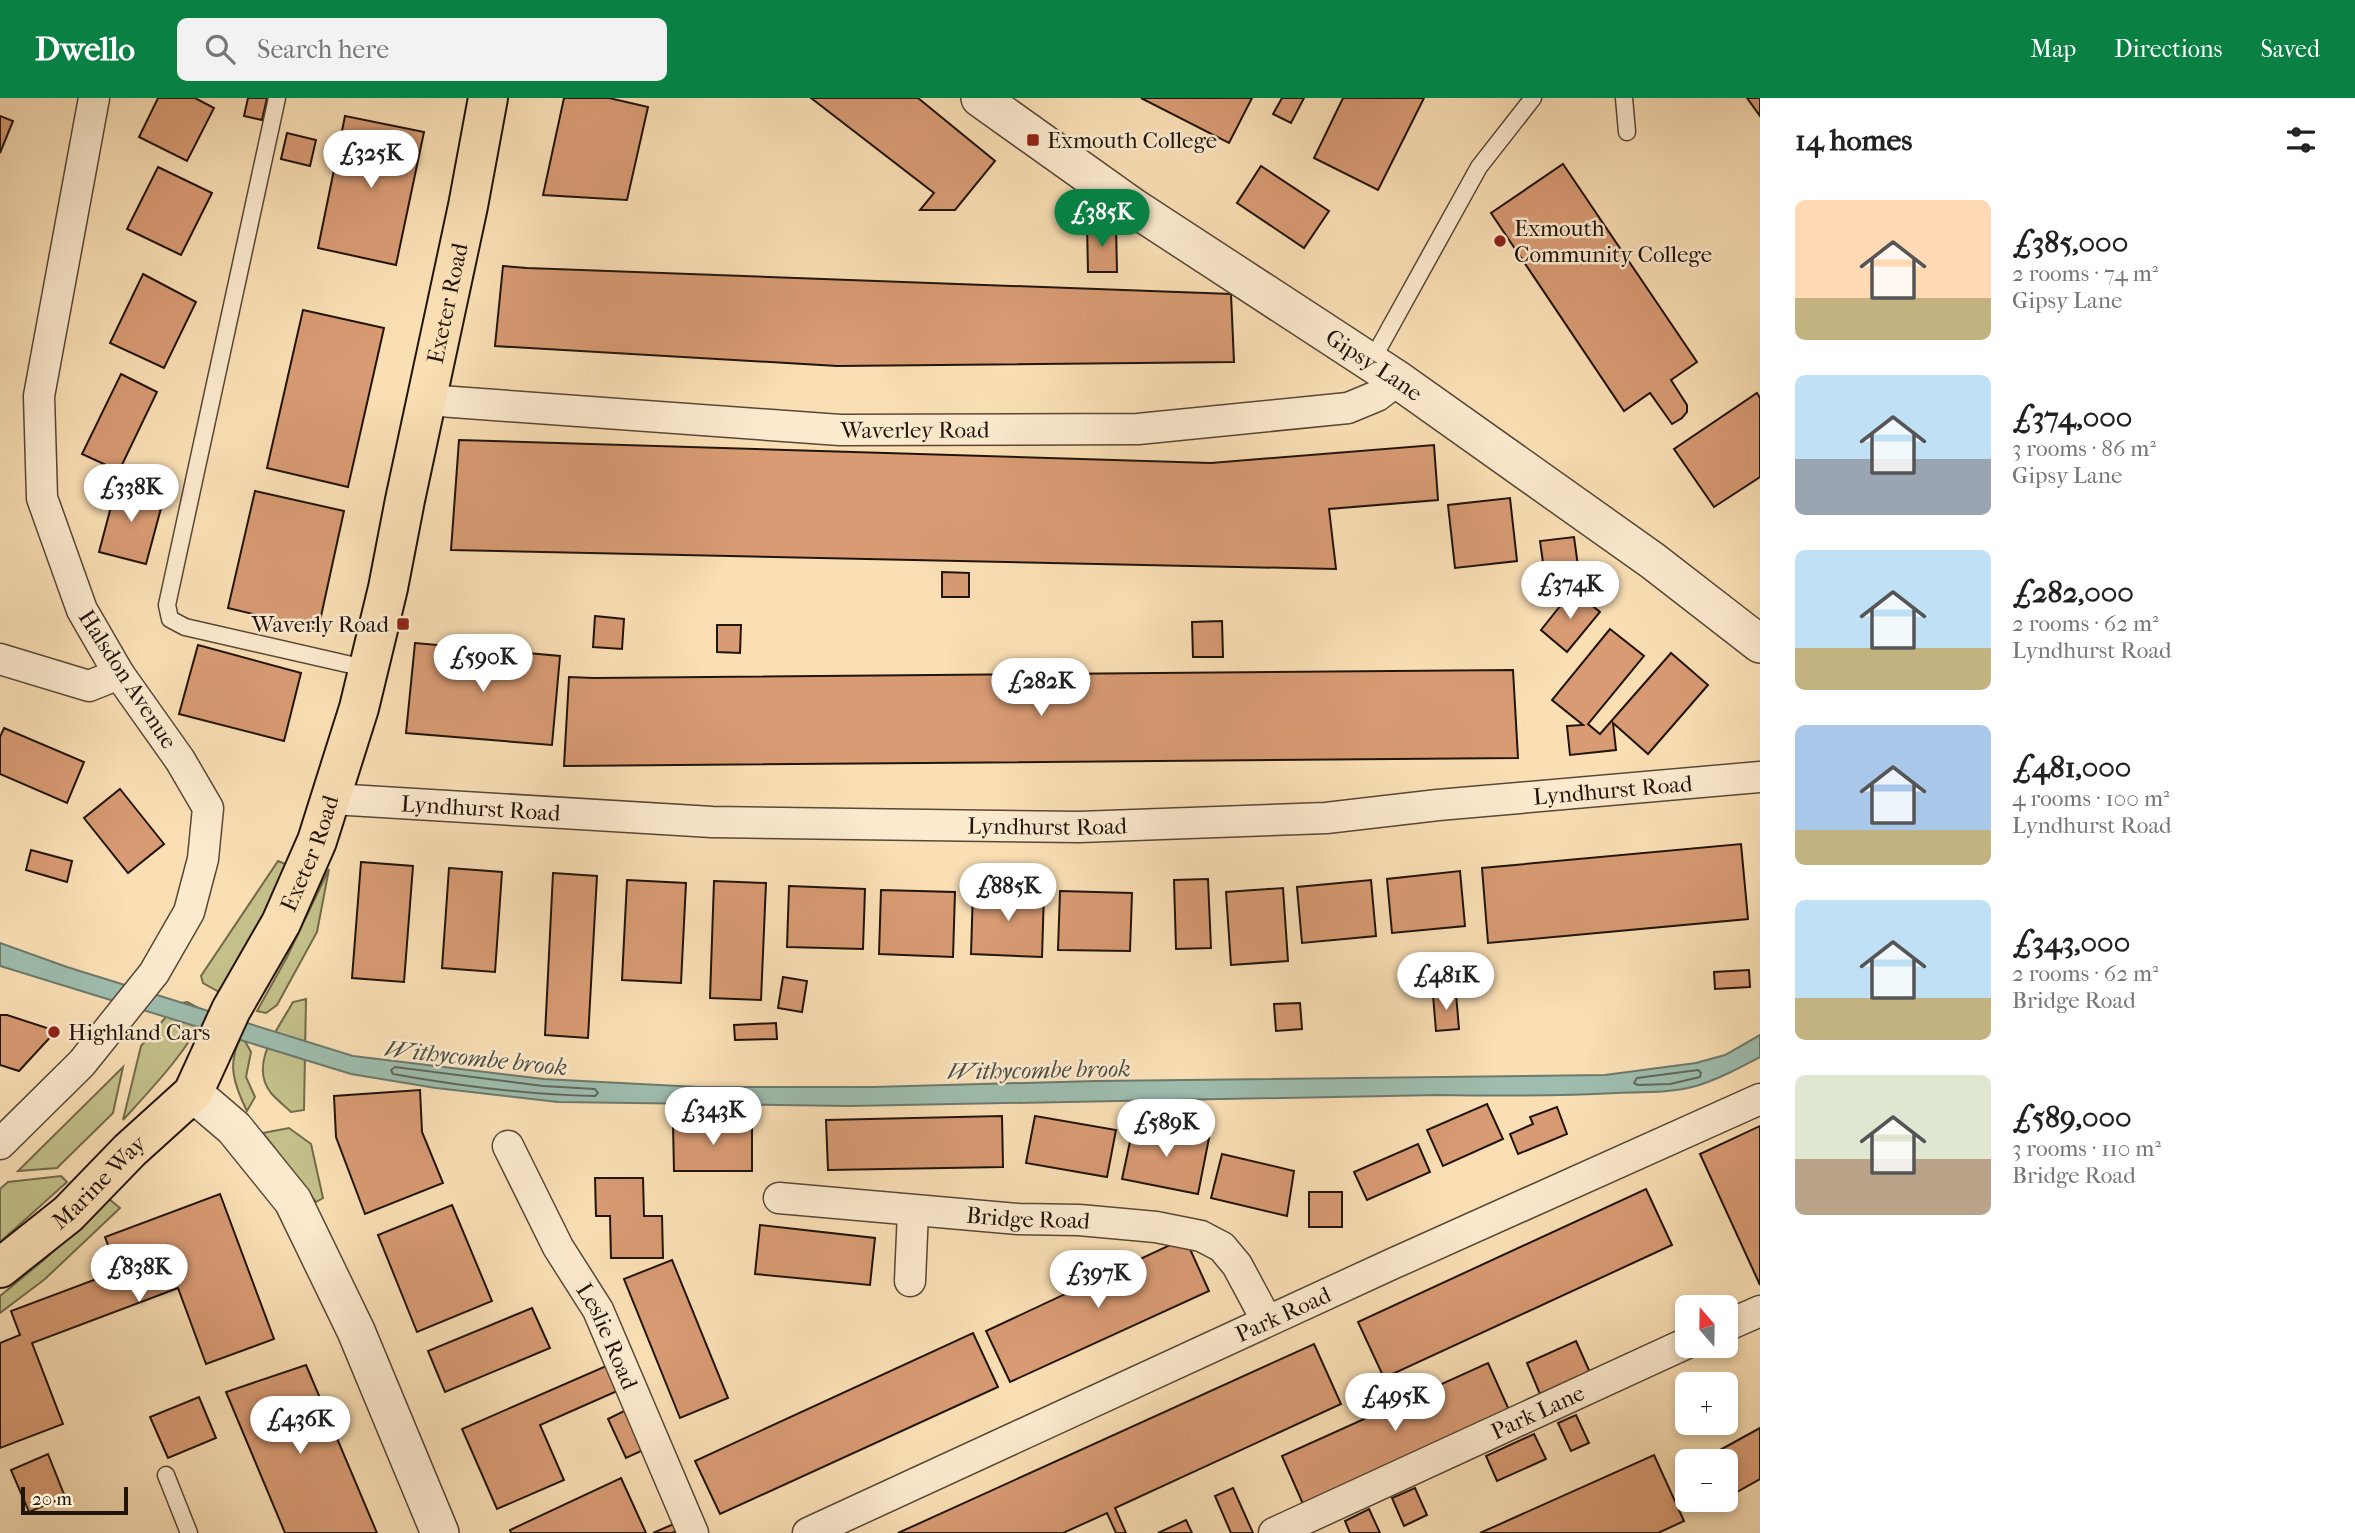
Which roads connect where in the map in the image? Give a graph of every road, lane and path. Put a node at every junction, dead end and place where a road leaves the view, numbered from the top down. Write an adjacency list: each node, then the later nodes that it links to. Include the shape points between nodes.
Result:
1 (94, 98): 13 (street, Halsdon Avenue, via 39,396 42,498 82,610)
2 (277, 98): 12 (lane, via 167,605 170,619 185,627)
3 (980, 98): 8 (street, Gipsy Lane, via 1133,207)
4 (1533, 98): 8 (lane, via 1479,167)
5 (1624, 98): 7 (lane)
6 (481, 100): 9 (highway, Exeter Road, via 468,206)
7 (1627, 132)
8 (1384, 371): 9 (street, Waverley Road, via 1377,396 1348,408 1139,429 841,430); 10 (street, Gipsy Lane, via 1653,561)
9 (426, 400): 12 (highway, Exeter Road)
10 (1760, 644)
11 (0, 659): 13 (street, via 89,686)
12 (369, 669): 15 (highway, Exeter Road)
13 (119, 674): 18 (street, Halsdon Avenue, via 208,808 203,859 189,912 154,973 82,1063)
14 (1760, 778): 15 (street, Lyndhurst Road, via 1326,818 1079,827 712,822)
15 (332, 799): 16 (highway, Exeter Road, via 281,923 231,1010)
16 (193, 1093): 22 (highway, Marine Way, via 68,1214); 30 (street, via 234,1128 293,1202 356,1331)
17 (1760, 1099): 25 (street, Park Road)
18 (0, 1144)
19 (508, 1146): 31 (street, Leslie Road, via 558,1247 598,1310)
20 (779, 1198): 21 (street, Bridge Road)
21 (913, 1211): 23 (street); 25 (street, Bridge Road, via 1079,1220 1200,1236 1222,1247 1237,1265)
22 (0, 1268)
23 (910, 1281)
24 (1760, 1311): 26 (street)
25 (1268, 1321): 32 (street, Park Road)
26 (1738, 1321)
27 (1675, 1349): 33 (street, Park Lane)
28 (166, 1475): 29 (lane)
29 (189, 1533)
30 (440, 1533)
31 (692, 1533)
32 (808, 1533)
33 (1274, 1533)

